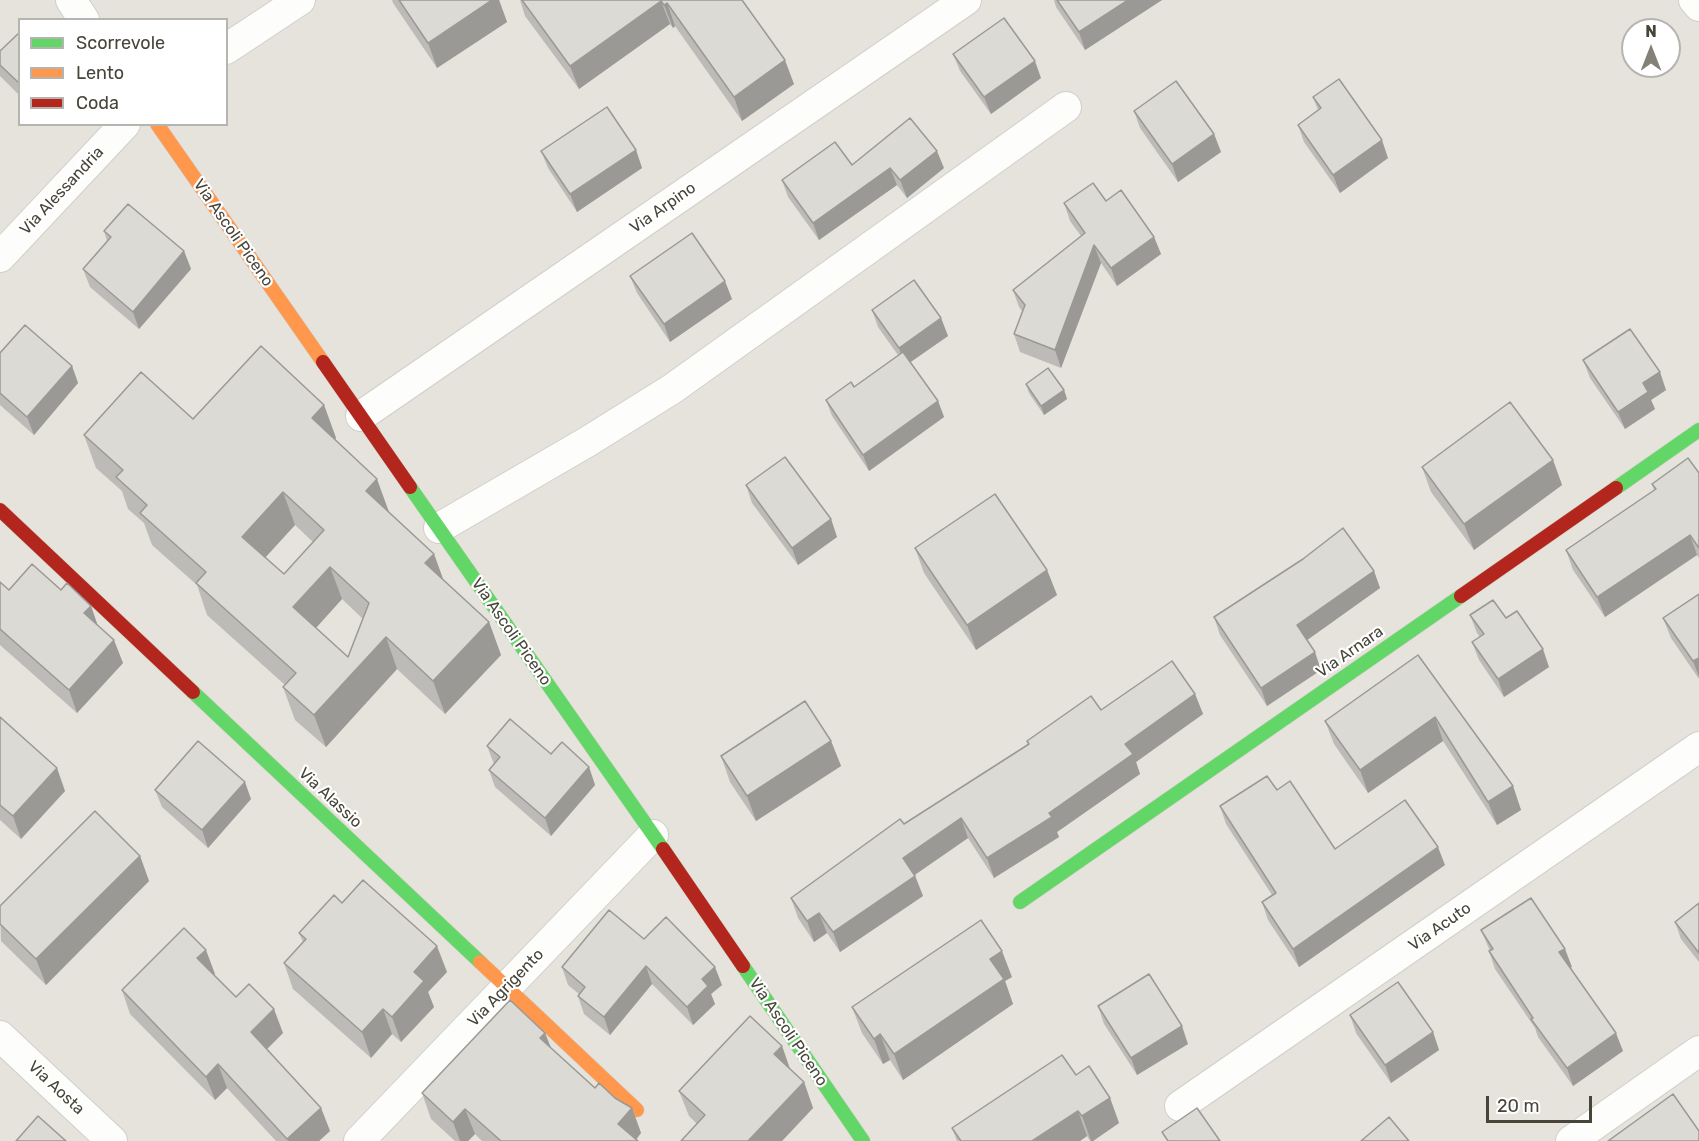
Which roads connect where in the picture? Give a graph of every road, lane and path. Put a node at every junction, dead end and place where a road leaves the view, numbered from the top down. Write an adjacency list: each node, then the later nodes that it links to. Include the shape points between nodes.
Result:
1 (71, 0): 6 (street)
2 (300, 0): 7 (street)
3 (966, 0): 12 (street, Via Arpino)
4 (1694, 0): 5 (street)
5 (1699, 6)
6 (83, 18)
7 (228, 48)
8 (1066, 106): 15 (street, via 672,389)
9 (123, 126): 11 (street, Via Alessandria)
10 (158, 126): 12 (street, Via Ascoli Piceno)
11 (0, 257)
12 (361, 416): 15 (street, Via Ascoli Piceno)
13 (1699, 430): 18 (street, Via Arnara)
14 (0, 510): 19 (street, Via Alassio)
15 (439, 528): 17 (street, Via Ascoli Piceno)
16 (1699, 747): 22 (street, Via Acuto)
17 (653, 835): 19 (street, Via Agrigento); 26 (street, Via Ascoli Piceno)
18 (1020, 902)
19 (507, 987): 23 (street, Via Alassio); 25 (street, Via Agrigento)
20 (0, 1036): 24 (street, Via Aosta)
21 (1699, 1051): 27 (street)
22 (1180, 1106)
23 (637, 1110)
24 (112, 1141)
25 (359, 1141)
26 (863, 1141)
27 (1571, 1141)

